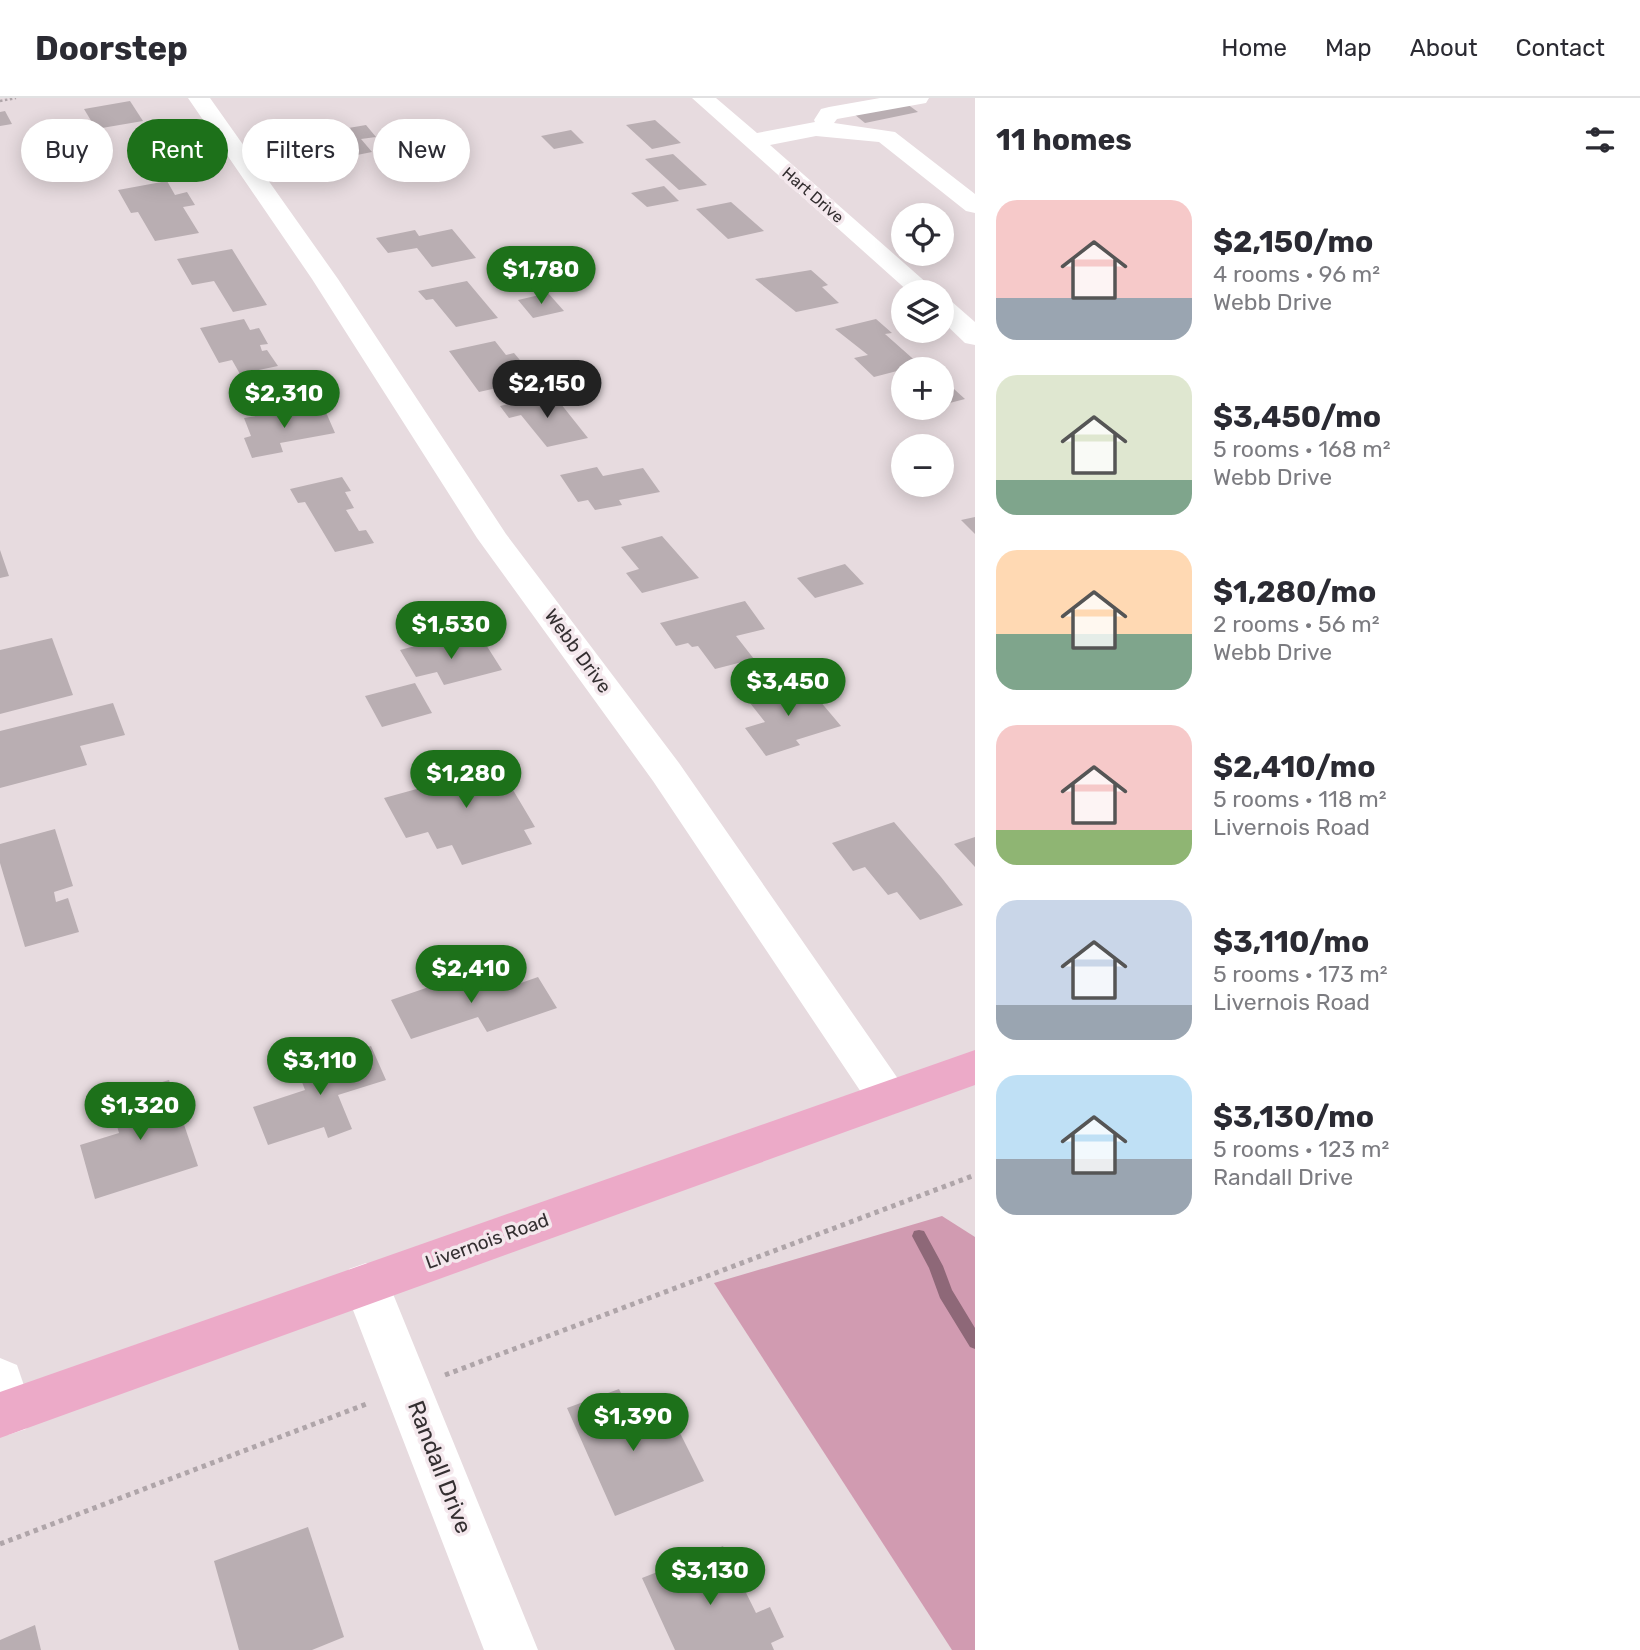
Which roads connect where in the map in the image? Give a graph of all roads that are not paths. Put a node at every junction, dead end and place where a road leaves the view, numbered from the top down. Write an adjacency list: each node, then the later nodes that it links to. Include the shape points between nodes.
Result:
1 (199, 98): 13 (street, Webb Drive, via 326,279 493,538 666,772)
2 (703, 98): 5 (street, Hart Drive)
3 (918, 98): 4 (street, via 830,114)
4 (816, 129): 5 (street); 6 (street, via 887,137)
5 (752, 141): 7 (street, Hart Drive)
6 (975, 206)
7 (910, 280)
8 (975, 306): 9 (street)
9 (954, 309)
10 (954, 319): 11 (street)
11 (975, 337)
12 (975, 1067): 13 (main road, Livernois Road)
13 (888, 1098): 14 (main road, Livernois Road)
14 (366, 1284): 15 (main road, Livernois Road); 16 (street, Randall Drive)
15 (3, 1403)
16 (511, 1650)

